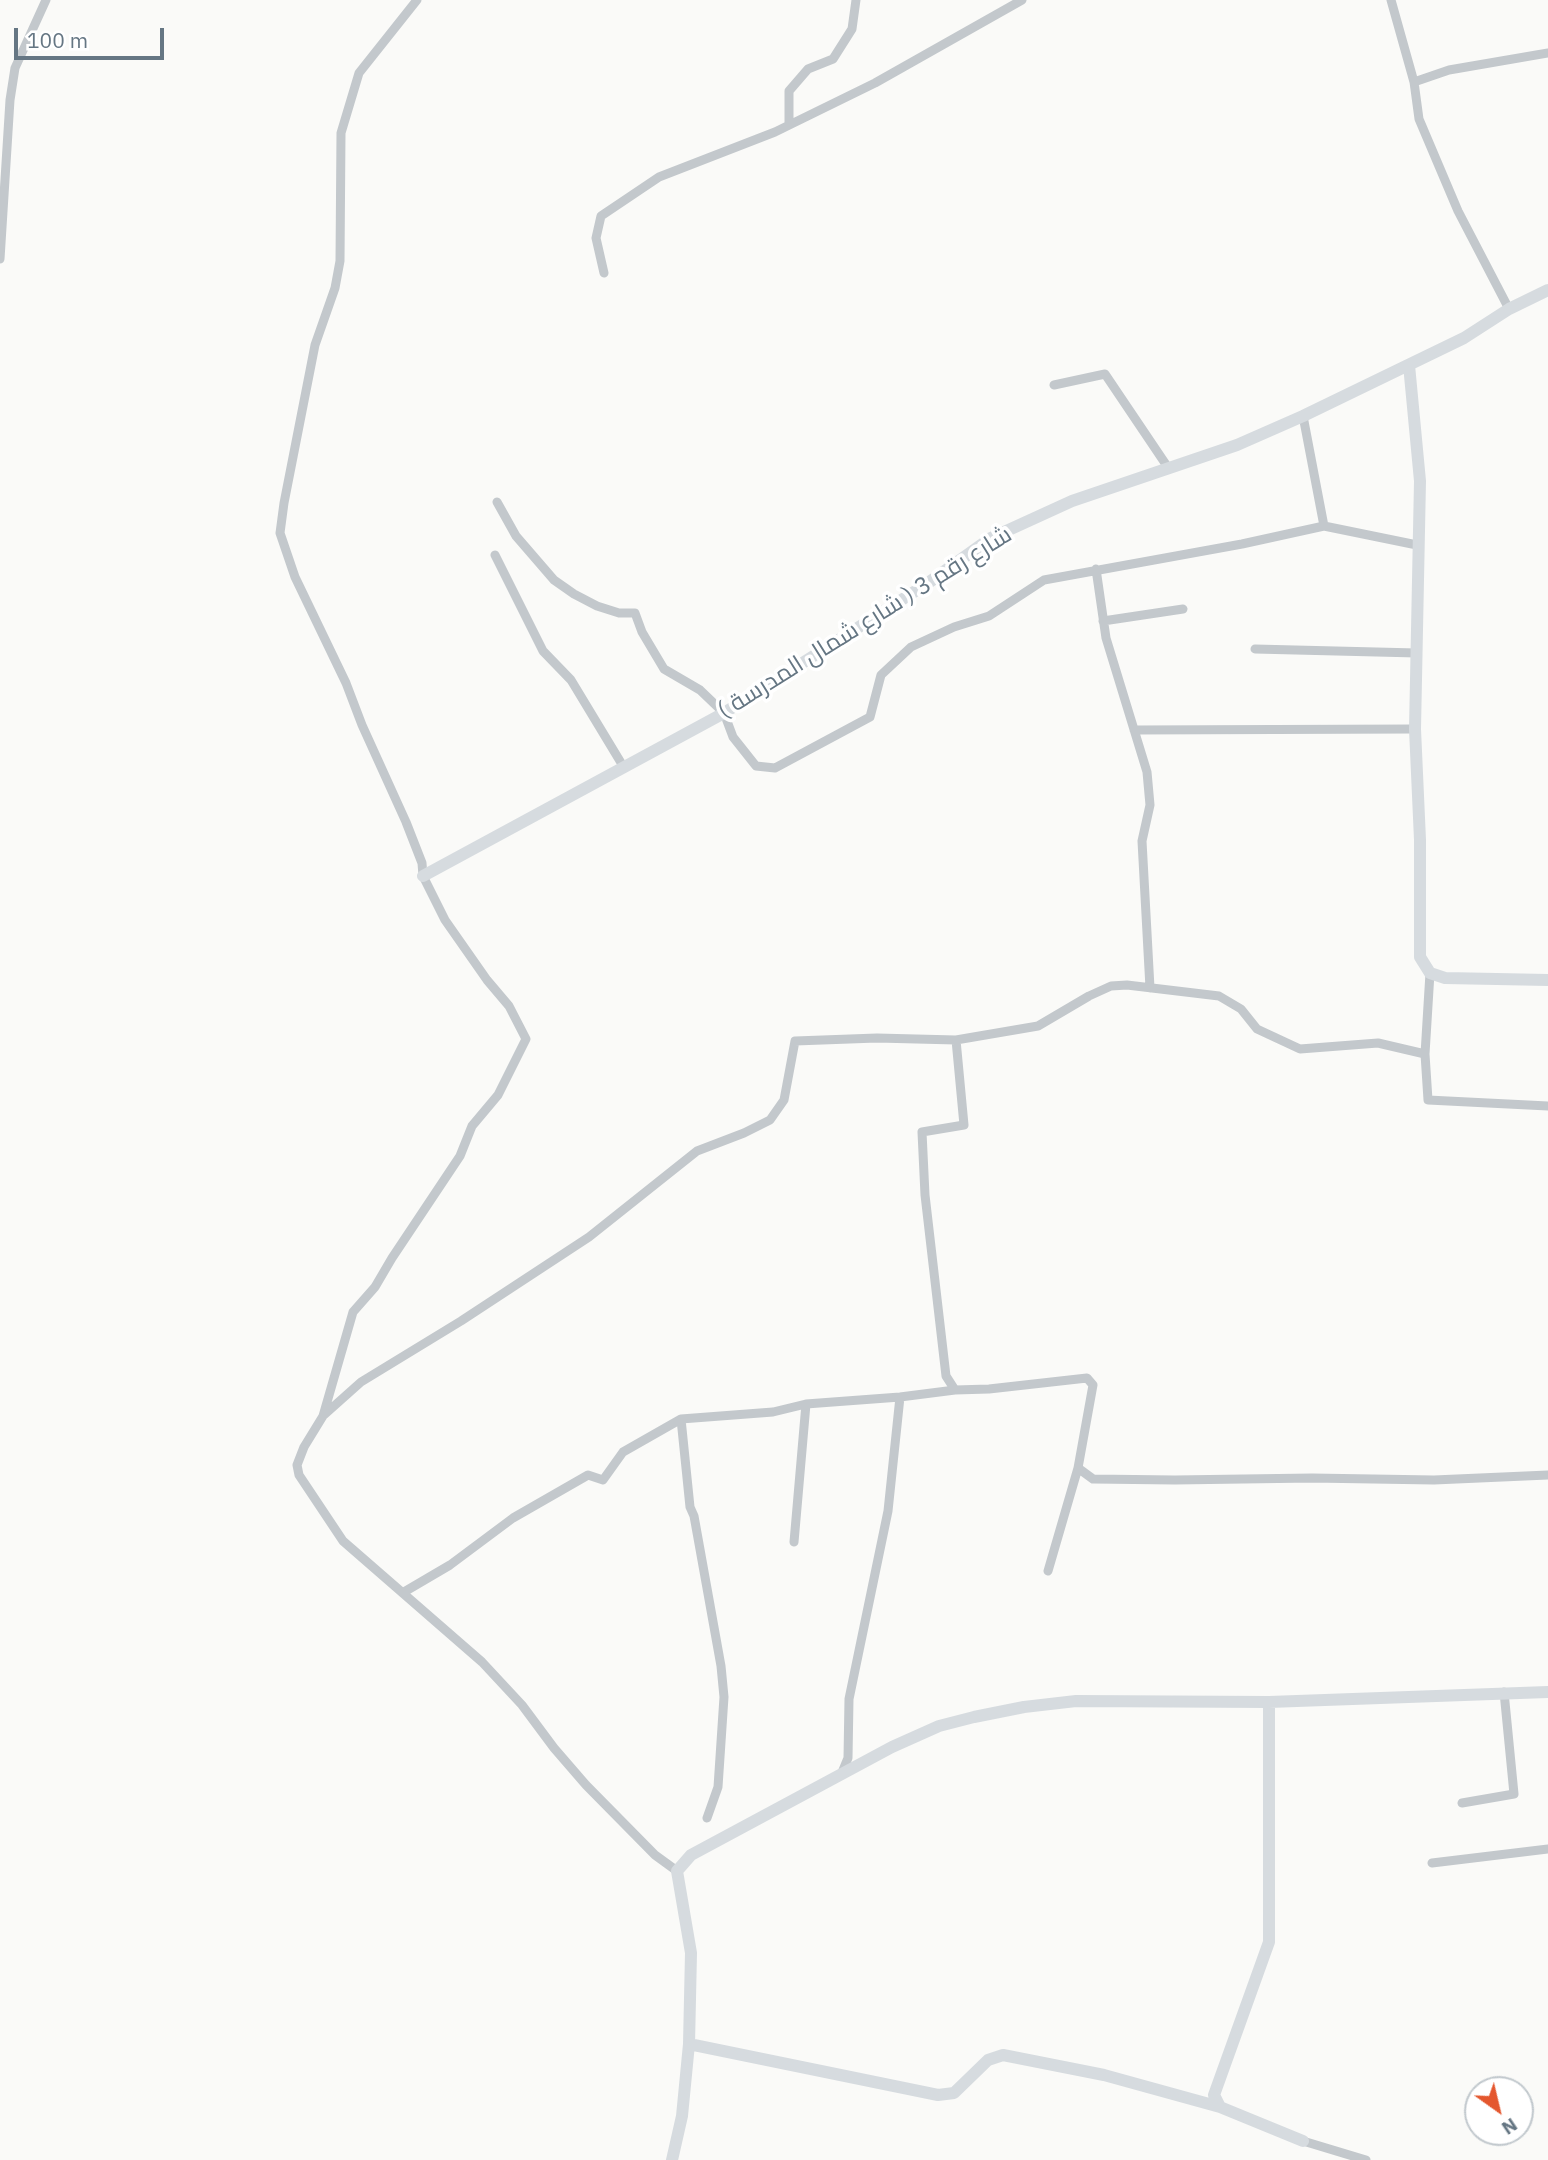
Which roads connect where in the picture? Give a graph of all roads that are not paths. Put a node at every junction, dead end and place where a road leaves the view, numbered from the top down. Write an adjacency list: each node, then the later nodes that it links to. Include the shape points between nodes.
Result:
1 (46, 0): 9 (street, via 15,68)
2 (417, 0): 30 (street, via 359,73 341,133 340,261 315,345 280,533 295,578 406,821 422,863)
3 (856, 0): 8 (street, via 852,29 833,59 807,69 789,91)
4 (1022, 0): 8 (street, via 875,83)
5 (1391, 0): 7 (street)
6 (1548, 53): 7 (street, via 1449,70)
7 (1414, 82): 12 (street, via 1419,119 1458,211)
8 (789, 125): 10 (street, via 659,177 601,216 596,238)
9 (0, 259)
10 (604, 274)
11 (1548, 290): 12 (street, شارع رقم 3 ( شارع شمال المدرسة ))
12 (1510, 309): 13 (street, شارع رقم 3 ( شارع شمال المدرسة ))
13 (1409, 365): 15 (street, شارع رقم 3 ( شارع شمال المدرسة )); 19 (street, via 1420,481)
14 (1054, 385): 16 (street, via 1105,374)
15 (1303, 416): 16 (street, شارع رقم 3 ( شارع شمال المدرسة )); 18 (street)
16 (1169, 469): 26 (street, شارع رقم 3 ( شارع شمال المدرسة ), via 1072,501 991,538)
17 (497, 502): 26 (street, via 516,536 554,580 597,606 635,613 664,669 699,690)
18 (1324, 526): 19 (street); 21 (street)
19 (1417, 545): 25 (street)
20 (495, 555): 29 (street, via 543,652 570,680)
21 (1096, 569): 23 (street); 26 (street, via 1044,580 989,616 911,647 881,675 870,717 775,768 756,766 733,737)
22 (1183, 608): 23 (street)
23 (1103, 621): 28 (street)
24 (1255, 649): 25 (street)
25 (1417, 653): 27 (street)
26 (724, 713): 29 (street, شارع رقم 3 ( شارع شمال المدرسة ))
27 (1415, 729): 28 (street); 31 (street, via 1420,957)
28 (1134, 730): 33 (street, via 1147,772 1150,805 1142,841)
29 (623, 766): 30 (street, شارع رقم 3 ( شارع شمال المدرسة ))
30 (422, 876): 40 (street, via 445,920 509,1006 526,1039 498,1095 472,1126 460,1156 354,1312)
31 (1430, 973): 32 (street, via 1445,978); 35 (street)
32 (1548, 981)
33 (1150, 988): 34 (street, via 1111,986 1038,1026); 35 (street, via 1219,996 1241,1009 1257,1029 1300,1049 1378,1043)
34 (956, 1040): 37 (street, via 964,1125 922,1132 946,1376); 40 (street, via 795,1041 784,1100 770,1120 697,1151 589,1237 361,1382)
35 (1425, 1054): 36 (street, via 1428,1100)
36 (1548, 1106)
37 (955, 1390): 38 (street); 42 (street, via 1087,1378 1093,1385)
38 (900, 1397): 39 (street); 50 (street, via 888,1511 849,1699 848,1758)
39 (806, 1404): 41 (street, via 773,1412); 44 (street)
40 (323, 1416): 46 (street, via 297,1465 299,1475 343,1541)
41 (681, 1419): 46 (street, via 623,1452 603,1480 589,1475 513,1518); 52 (street, via 690,1507 724,1697 718,1787)
42 (1077, 1468): 43 (street, via 1093,1479 1434,1480); 45 (street)
43 (1548, 1475)
44 (794, 1542)
45 (1048, 1571)
46 (404, 1592): 55 (street, via 482,1662 586,1785)
47 (1504, 1692): 48 (street); 49 (street); 51 (street, via 1514,1794)
48 (1548, 1692)
49 (1269, 1702): 50 (street, via 1076,1700 1024,1707 939,1726); 57 (street, via 1269,1942 1214,2095)
50 (842, 1775): 55 (street, via 691,1855)
51 (1462, 1803)
52 (707, 1818)
53 (1548, 1849): 54 (street)
54 (1432, 1863)
55 (677, 1871): 56 (street, via 691,1954)
56 (689, 2044): 57 (street, via 938,2095 954,2093 988,2060 1003,2055 1104,2075); 59 (street, via 682,2116)
57 (1220, 2107): 58 (street)
58 (1303, 2141): 60 (street)
59 (671, 2160)
60 (1366, 2160)

